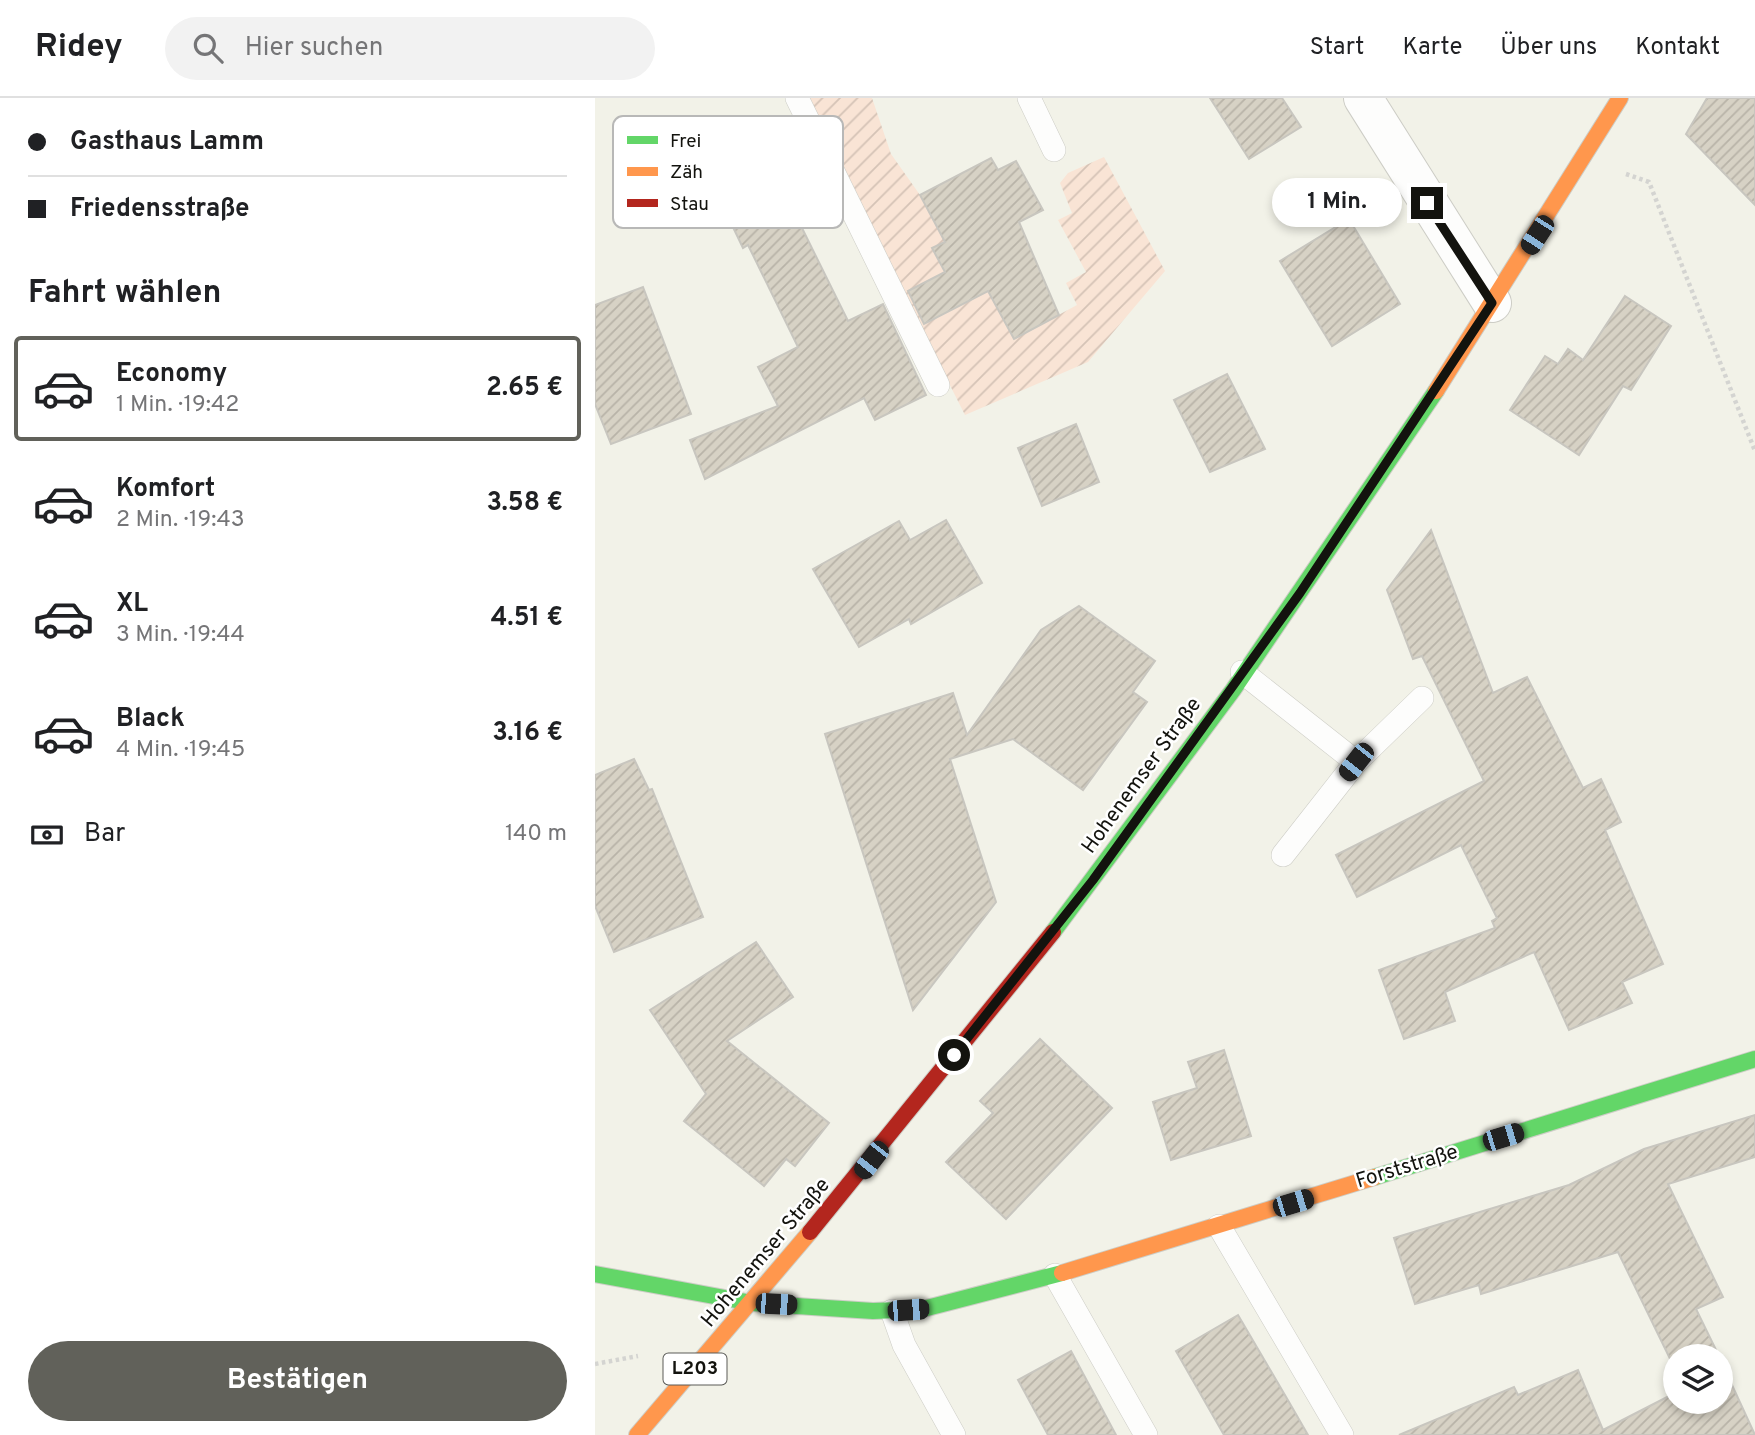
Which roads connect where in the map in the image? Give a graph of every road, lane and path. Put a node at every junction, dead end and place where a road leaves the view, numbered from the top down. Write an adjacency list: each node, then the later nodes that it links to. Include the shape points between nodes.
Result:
1 (797, 98): 5 (lane)
2 (1029, 98): 6 (lane)
3 (1363, 98): 9 (street)
4 (1620, 98): 7 (main road, Hohenemser Straße / L203)
5 (806, 116)
6 (1054, 150)
7 (1588, 151): 9 (main road, Hohenemser Straße / L203); 11 (path, via 1649,182)
8 (843, 192): 10 (lane)
9 (1492, 303): 12 (main road, Hohenemser Straße / L203, via 1314,573)
10 (938, 385)
11 (1755, 451)
12 (1242, 672): 14 (lane); 20 (main road, Hohenemser Straße / L203, via 1093,880 837,1204)
13 (1422, 698): 14 (lane)
14 (1356, 762): 15 (lane)
15 (1283, 855)
16 (1755, 1059): 17 (main road, Forststraße)
17 (1219, 1226): 19 (main road, Forststraße); 27 (lane)
18 (595, 1275): 20 (main road, Forststraße)
19 (1055, 1275): 21 (main road, Forststraße, via 923,1309); 26 (lane)
20 (752, 1303): 21 (main road, Forststraße); 24 (main road, Hohenemser Straße / L203)
21 (893, 1311): 25 (lane, via 904,1345)
22 (638, 1356): 23 (path)
23 (595, 1364)
24 (637, 1435)
25 (954, 1435)
26 (1146, 1435)
27 (1342, 1435)

